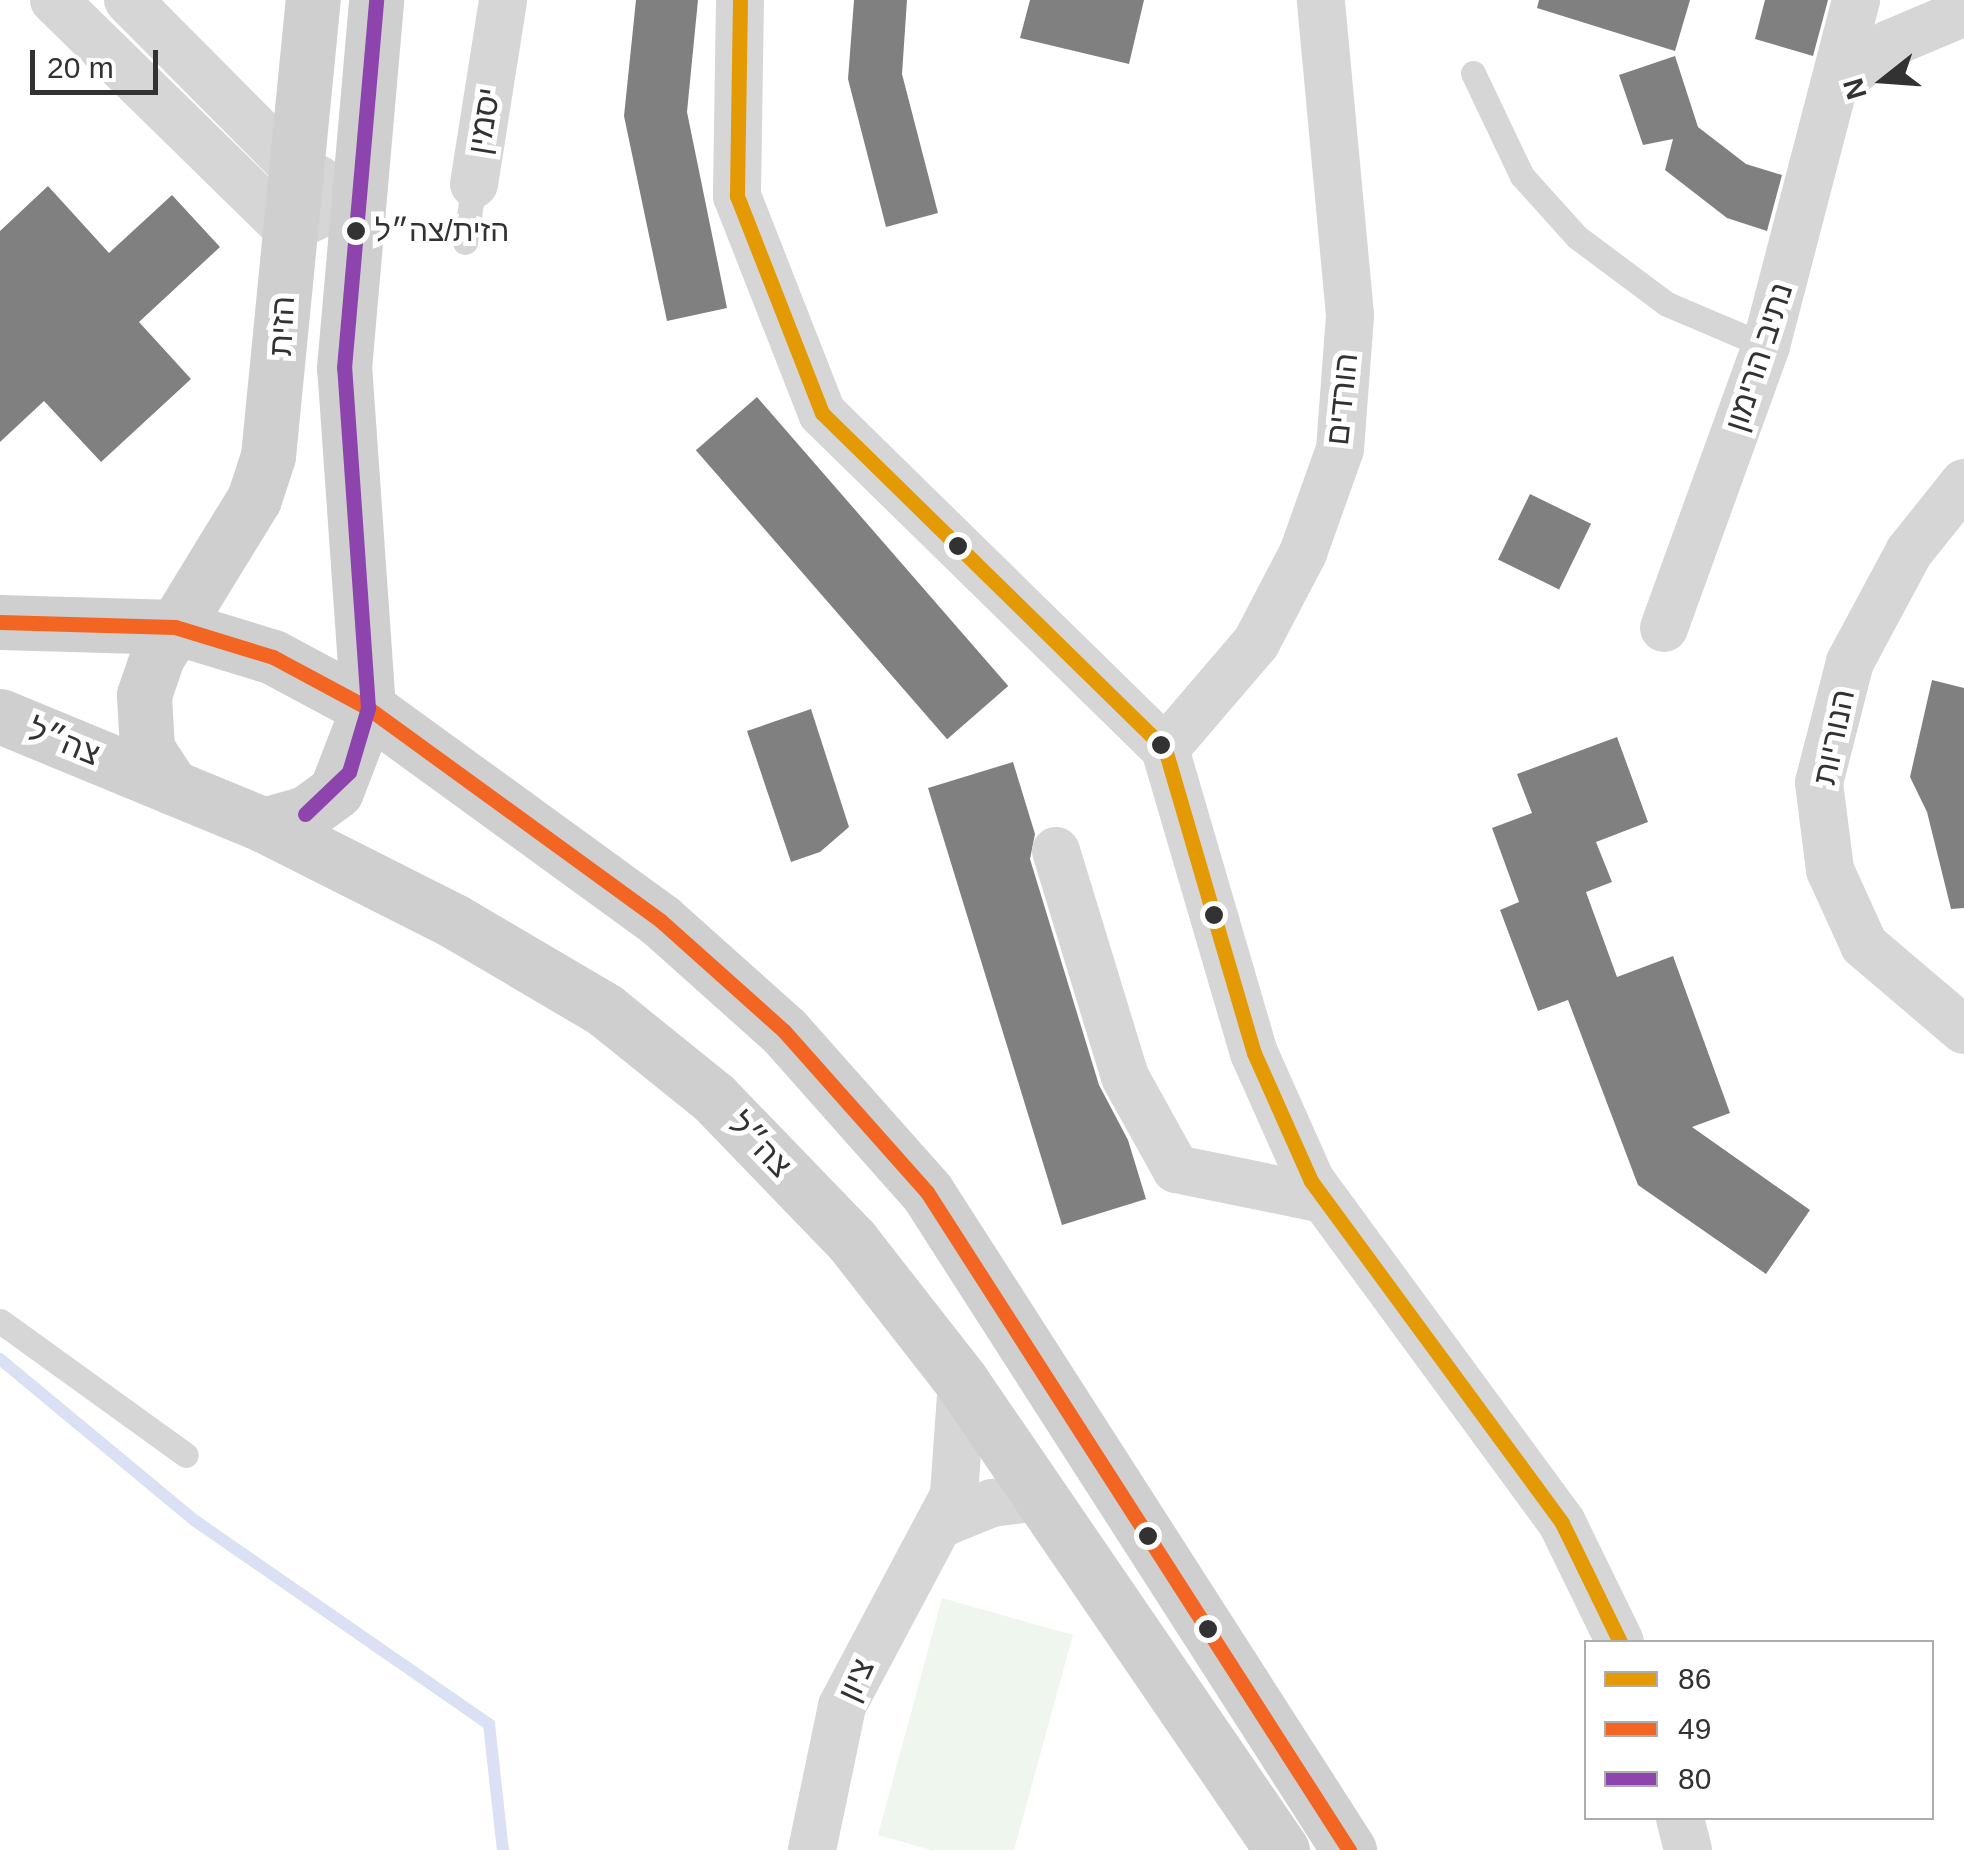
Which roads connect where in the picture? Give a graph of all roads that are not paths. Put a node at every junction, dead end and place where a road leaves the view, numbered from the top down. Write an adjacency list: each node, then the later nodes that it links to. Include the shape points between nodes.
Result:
1 (54, 0): 16 (street)
2 (128, 0): 13 (street)
3 (313, 0): 13 (main road, הזית)
4 (376, 0): 15 (main road, הזית)
5 (504, 0): 14 (street, יסמין)
6 (740, 0): 25 (street, via 738,196 822,413)
7 (1320, 0): 25 (street, הורדים, via 1350,316 1340,449 1303,554 1256,644)
8 (1856, 0): 12 (street, נתיב הרימון)
9 (1909, 0): 10 (street)
10 (1958, 17): 12 (street, via 1889,44)
11 (1473, 73): 18 (lane, via 1522,176 1577,236 1668,304)
12 (1840, 81): 18 (street, נתיב הרימון)
13 (294, 167): 15 (street); 16 (main road, הזית)
14 (474, 184): 17 (lane, יסמין)
15 (355, 198): 16 (street); 23 (main road, הזית, via 344,368)
16 (288, 229): 21 (main road, הזית, via 268,456 254,500)
17 (465, 242)
18 (1766, 346): 22 (street, נתיב הרימון)
19 (1964, 483): 29 (street, הנוריות, via 1909,552 1850,662 1819,783 1830,870 1864,945)
20 (0, 622): 21 (main road)
21 (175, 627): 23 (main road, via 273,657); 26 (main road, via 148,678 143,711 147,749)
22 (1664, 628)
23 (368, 708): 27 (main road, via 336,791 306,813); 40 (main road, via 661,920 784,1031 927,1192)
24 (0, 716): 26 (main road, צה״ל)
25 (1165, 749): 30 (street, via 1254,1053)
26 (172, 787): 27 (main road, צה״ל)
27 (264, 825): 32 (main road, צה״ל, via 454,921 621,1023 714,1098 852,1241)
28 (1056, 851): 30 (street, via 1125,1077 1176,1169)
29 (1964, 1030)
30 (1323, 1198): 36 (street, via 1562,1522)
31 (0, 1321): 33 (lane)
32 (962, 1382): 34 (main road, צה״ל); 35 (street, ציון, via 959,1472)
33 (186, 1456)
34 (1038, 1498): 35 (street, via 992,1503); 39 (main road, צה״ל)
35 (940, 1524): 38 (street, ציון, via 842,1706)
36 (1619, 1640)
37 (1680, 1820): 41 (street)
38 (812, 1850)
39 (1282, 1850)
40 (1348, 1850)
41 (1688, 1850)

